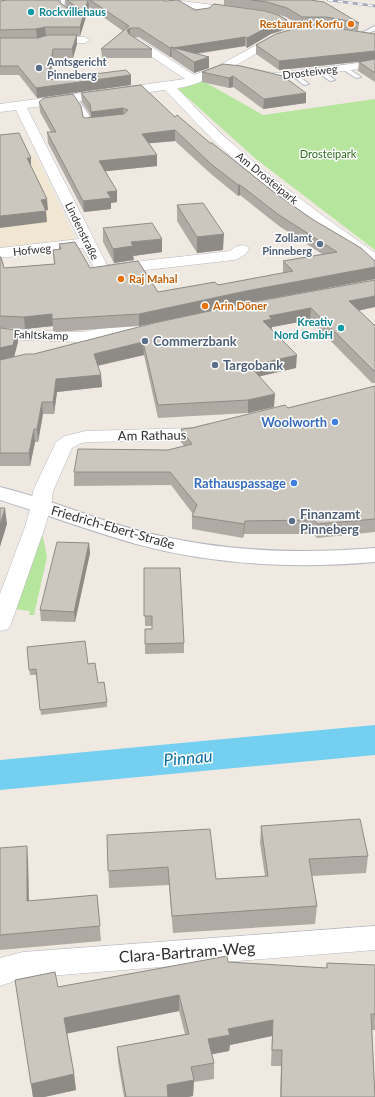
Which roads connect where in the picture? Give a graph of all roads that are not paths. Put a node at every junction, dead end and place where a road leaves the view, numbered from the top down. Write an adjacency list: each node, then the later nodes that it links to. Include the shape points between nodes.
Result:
1 (63, 0): 4 (lane, via 62,8)
2 (150, 0): 3 (street)
3 (243, 10)
4 (74, 17)
5 (375, 28): 9 (lane)
6 (295, 31): 16 (street, via 276,37)
7 (345, 34): 9 (street)
8 (0, 36): 11 (street, via 42,36)
9 (359, 36): 10 (street)
10 (375, 39)
11 (46, 40): 12 (street); 14 (street, via 39,43)
12 (85, 40)
13 (134, 40): 21 (street)
14 (0, 43)
15 (374, 65): 17 (street, Drosteiweg)
16 (222, 68): 19 (street, Drosteiweg, via 267,76); 21 (street)
17 (344, 68): 18 (street, Drosteiweg); 20 (lane)
18 (319, 71): 19 (street, Drosteiweg); 22 (lane)
19 (293, 74): 23 (lane)
20 (358, 77)
21 (194, 80): 24 (street)
22 (332, 80)
23 (306, 84)
24 (169, 87): 25 (street); 32 (street, Am Drosteipark, via 210,131 259,173)
25 (75, 99): 26 (street); 28 (lane, via 86,114 87,126)
26 (20, 106): 27 (street); 29 (street, Lindenstraße)
27 (0, 108)
28 (102, 124)
29 (88, 243): 30 (street, Lindenstraße, via 102,270 234,254); 31 (street, Hofweg)
30 (242, 249)
31 (0, 253)
32 (375, 260)
33 (0, 334): 34 (street, Fahltskamp)
34 (82, 337): 35 (street, Fahltskamp); 35 (street, Fahltskamp, via 136,327 154,331)
35 (108, 341): 36 (street)
36 (62, 352)
37 (228, 425): 39 (street, Am Rathaus, via 192,434 90,436 68,441 63,446 43,491)
38 (0, 493): 39 (main road, Friedrich-Ebert-Straße)
39 (41, 506): 40 (main road, Friedrich-Ebert-Straße, via 144,538 210,552 298,559); 41 (street, Friedrich-Ebert-Straße)
40 (375, 555)
41 (0, 624)
42 (375, 938): 43 (street, Clara-Bartram-Weg, via 23,965)
43 (0, 973)

